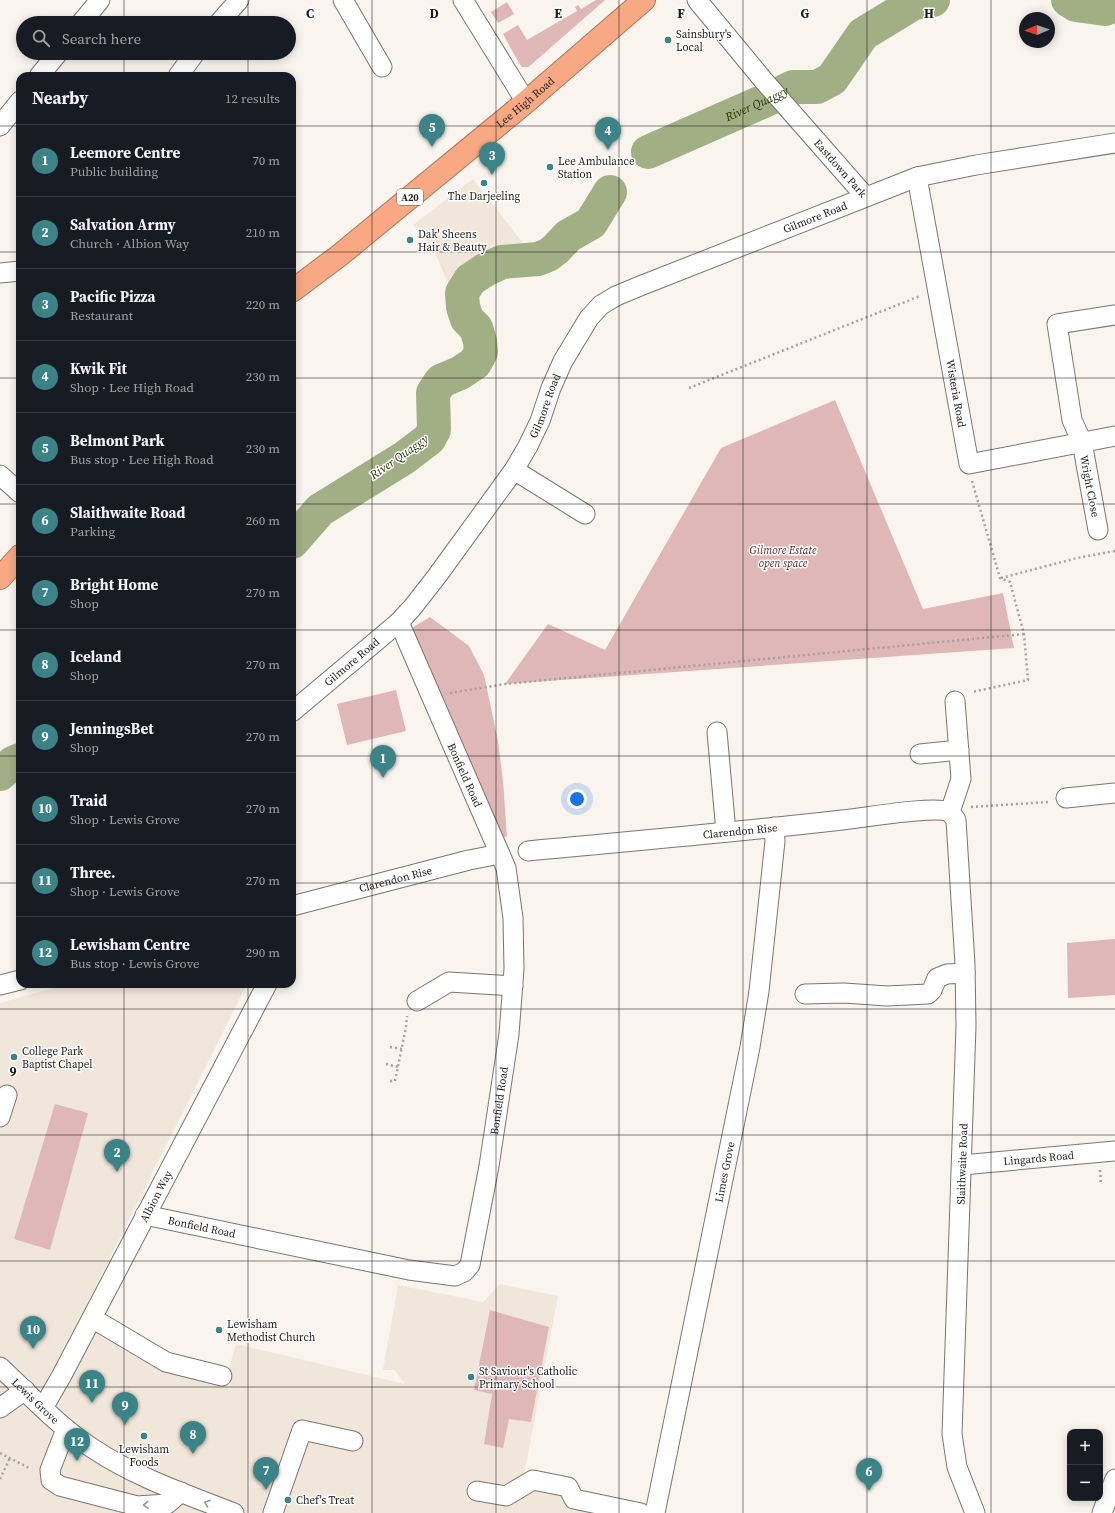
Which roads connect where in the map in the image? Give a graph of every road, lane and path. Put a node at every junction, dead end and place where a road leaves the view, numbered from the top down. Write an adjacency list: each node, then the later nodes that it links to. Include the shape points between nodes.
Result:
1 (100, 0): 7 (street)
2 (239, 0): 8 (street)
3 (343, 0): 11 (street)
4 (463, 0): 14 (street)
5 (644, 0): 14 (highway, Lee High Road / A20)
6 (697, 0): 19 (street, Eastdown Park)
7 (87, 16)
8 (225, 16)
9 (53, 60): 12 (street)
10 (190, 60): 13 (street)
11 (382, 66)
12 (43, 72)
13 (181, 72)
14 (526, 102): 22 (highway, Lee High Road / A20, via 340,255)
15 (16, 106): 16 (street)
16 (0, 126)
17 (1115, 143): 18 (street, Eastdown Park)
18 (917, 177): 19 (street, Eastdown Park); 23 (street, Wisteria Road)
19 (865, 196): 29 (street, Gilmore Road, via 640,286 601,305 585,324 563,361 537,427)
20 (16, 272): 21 (street)
21 (0, 274)
22 (296, 288)
23 (937, 289): 25 (path); 28 (street, Wisteria Road)
24 (1115, 315): 27 (street, Wright Close, via 1057,324 1072,420)
25 (689, 388)
26 (1115, 436): 27 (street)
27 (1082, 442): 28 (street); 33 (street, Wright Close)
28 (969, 464): 37 (path, via 972,486)
29 (514, 470): 32 (street); 38 (street, Gilmore Road, via 438,576)
30 (0, 475): 31 (street)
31 (16, 489)
32 (585, 514)
33 (1098, 530)
34 (1115, 551): 37 (path)
35 (16, 560): 36 (highway)
36 (0, 578)
37 (1000, 578): 39 (path, via 1010,582)
38 (399, 622): 40 (street, Bonfield Road); 42 (street, Gilmore Road)
39 (1024, 634): 40 (path, via 505,684); 41 (path, via 1028,680 977,692 955,694)
40 (430, 695): 52 (street, Bonfield Road)
41 (956, 701): 44 (street)
42 (296, 709)
43 (717, 732): 50 (street)
44 (959, 750): 45 (street); 48 (street, via 961,779)
45 (920, 754)
46 (1115, 793): 47 (street)
47 (1066, 798): 48 (path, via 1049,802 971,807)
48 (950, 812): 49 (street, Clarendon Rise, via 923,811); 54 (street, Slaithwaite Road, via 956,820)
49 (774, 827): 50 (street, Clarendon Rise); 87 (street, Limes Grove, via 775,841 759,991 750,1047)
50 (726, 832): 51 (street, Clarendon Rise)
51 (528, 851)
52 (500, 854): 53 (street, Clarendon Rise); 57 (street, Bonfield Road, via 506,868 513,918)
53 (296, 905)
54 (965, 973): 59 (street, via 947,974 937,978 928,994); 69 (street, Slaithwaite Road)
55 (16, 981): 56 (street)
56 (0, 985)
57 (514, 986): 60 (street, via 449,982); 70 (street, Bonfield Road, via 489,1166 470,1265 464,1272 455,1276 409,1270)
58 (265, 988): 70 (street, Albion Way)
59 (805, 994)
60 (417, 1001): 62 (path, via 407,1007)
61 (390, 1047): 62 (path)
62 (402, 1049): 64 (path)
63 (386, 1064): 64 (path)
64 (398, 1066): 65 (path, via 395,1081)
65 (390, 1082)
66 (6, 1095): 67 (street)
67 (0, 1117)
68 (1115, 1151): 69 (street, Lingards Road)
69 (962, 1165): 88 (street, Slaithwaite Road, via 952,1434 957,1467)
70 (145, 1215): 71 (street, Albion Way)
71 (92, 1318): 73 (street, via 166,1362); 76 (street, Albion Way)
72 (0, 1367): 74 (street, Lewis Grove)
73 (222, 1376)
74 (25, 1390): 75 (street); 76 (street, Lewis Grove)
75 (0, 1408)
76 (43, 1408): 77 (street, Lewis Grove)
77 (66, 1429): 83 (street, Lewis Grove, via 114,1462); 83 (street, one-way to 77, via 167,1504 137,1506 60,1486 51,1480 50,1470)
78 (354, 1441): 85 (street, via 302,1430)
79 (0, 1453): 80 (path, via 10,1458)
80 (0, 1479)
81 (1115, 1479): 89 (street)
82 (477, 1491): 86 (street, via 506,1496 533,1480 568,1487 574,1499)
83 (181, 1492): 84 (street, Lewis Grove, one-way to 83)
84 (234, 1513)
85 (273, 1513)
86 (641, 1513)
87 (655, 1513)
88 (975, 1513)
89 (1102, 1513)

